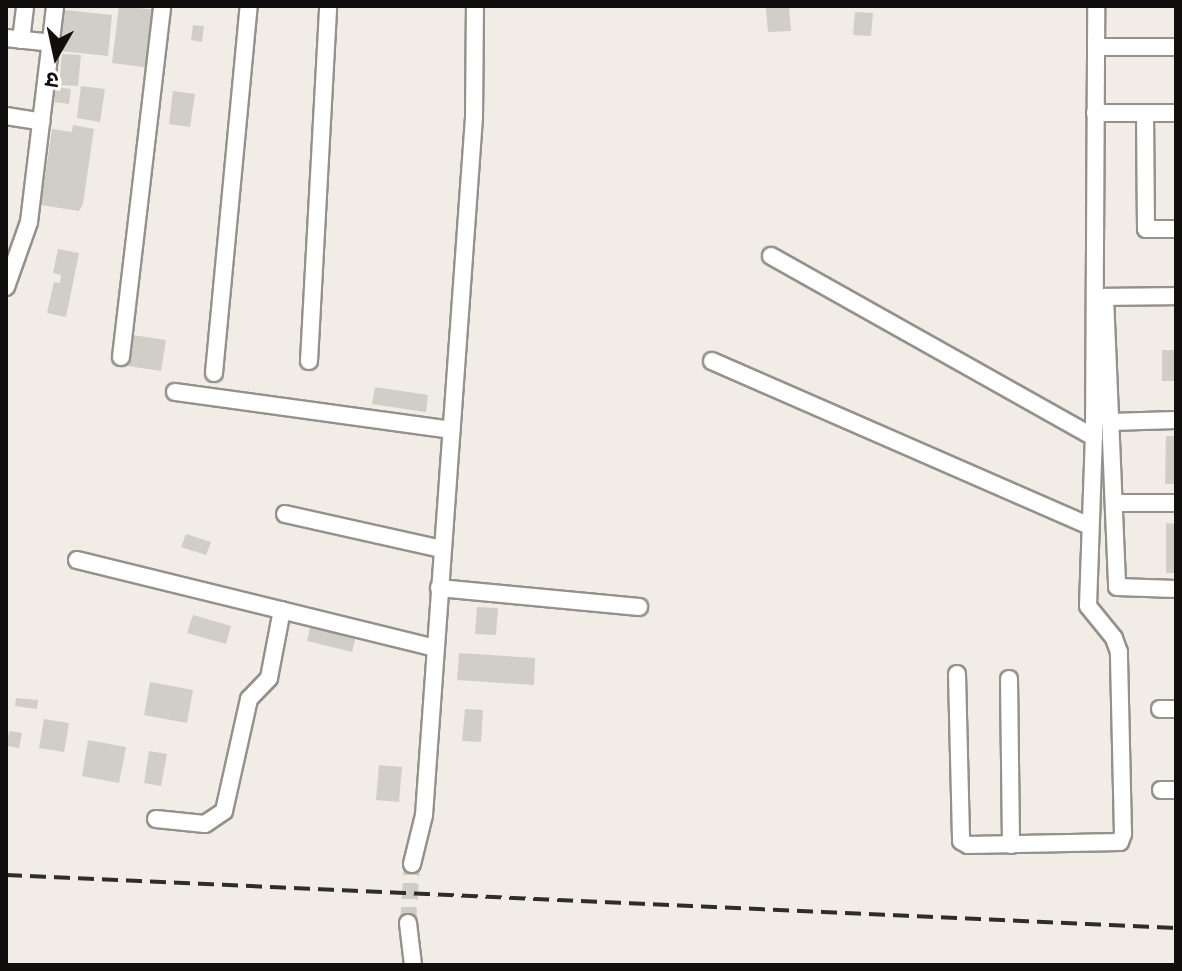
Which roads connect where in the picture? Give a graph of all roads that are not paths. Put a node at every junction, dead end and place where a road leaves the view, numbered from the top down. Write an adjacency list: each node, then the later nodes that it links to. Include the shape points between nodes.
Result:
1 (55, 6): 9 (street)
2 (162, 6): 21 (street)
3 (249, 6): 24 (street)
4 (328, 6): 22 (street)
5 (475, 6): 28 (street, via 474,117)
6 (1096, 6): 10 (street)
7 (25, 8): 8 (street)
8 (13, 39): 9 (street)
9 (53, 43): 16 (street)
10 (1096, 47): 11 (street); 12 (street)
11 (1176, 47)
12 (1095, 113): 13 (street); 29 (street)
13 (1145, 113): 14 (street); 17 (street, via 1146,229)
14 (1176, 113)
15 (6, 116): 16 (street)
16 (42, 122): 19 (street, via 29,222)
17 (1176, 229)
18 (771, 256): 29 (street)
19 (6, 287)
20 (1176, 296): 27 (street, via 1105,297)
21 (121, 357)
22 (309, 361)
23 (712, 361): 33 (street)
24 (214, 373)
25 (175, 392): 28 (street)
26 (1176, 420): 27 (street)
27 (1110, 422): 30 (street)
28 (451, 430): 34 (street)
29 (1094, 437): 33 (street)
30 (1114, 503): 31 (street); 37 (street, via 1117,587)
31 (1176, 503)
32 (285, 514): 34 (street)
33 (1090, 526): 44 (street, via 1088,606 1119,652 1122,839 1114,845)
34 (442, 549): 36 (street)
35 (77, 560): 39 (street)
36 (439, 588): 38 (street); 40 (street)
37 (1176, 589)
38 (639, 607)
39 (282, 610): 40 (street); 43 (street, via 269,678 249,699 224,811 205,824)
40 (434, 648): 45 (street, via 424,815)
41 (957, 674): 44 (street, via 959,837 968,845)
42 (1009, 679): 44 (street)
43 (156, 819)
44 (1011, 845)
45 (412, 864)
46 (408, 923): 47 (street)
47 (413, 965)

